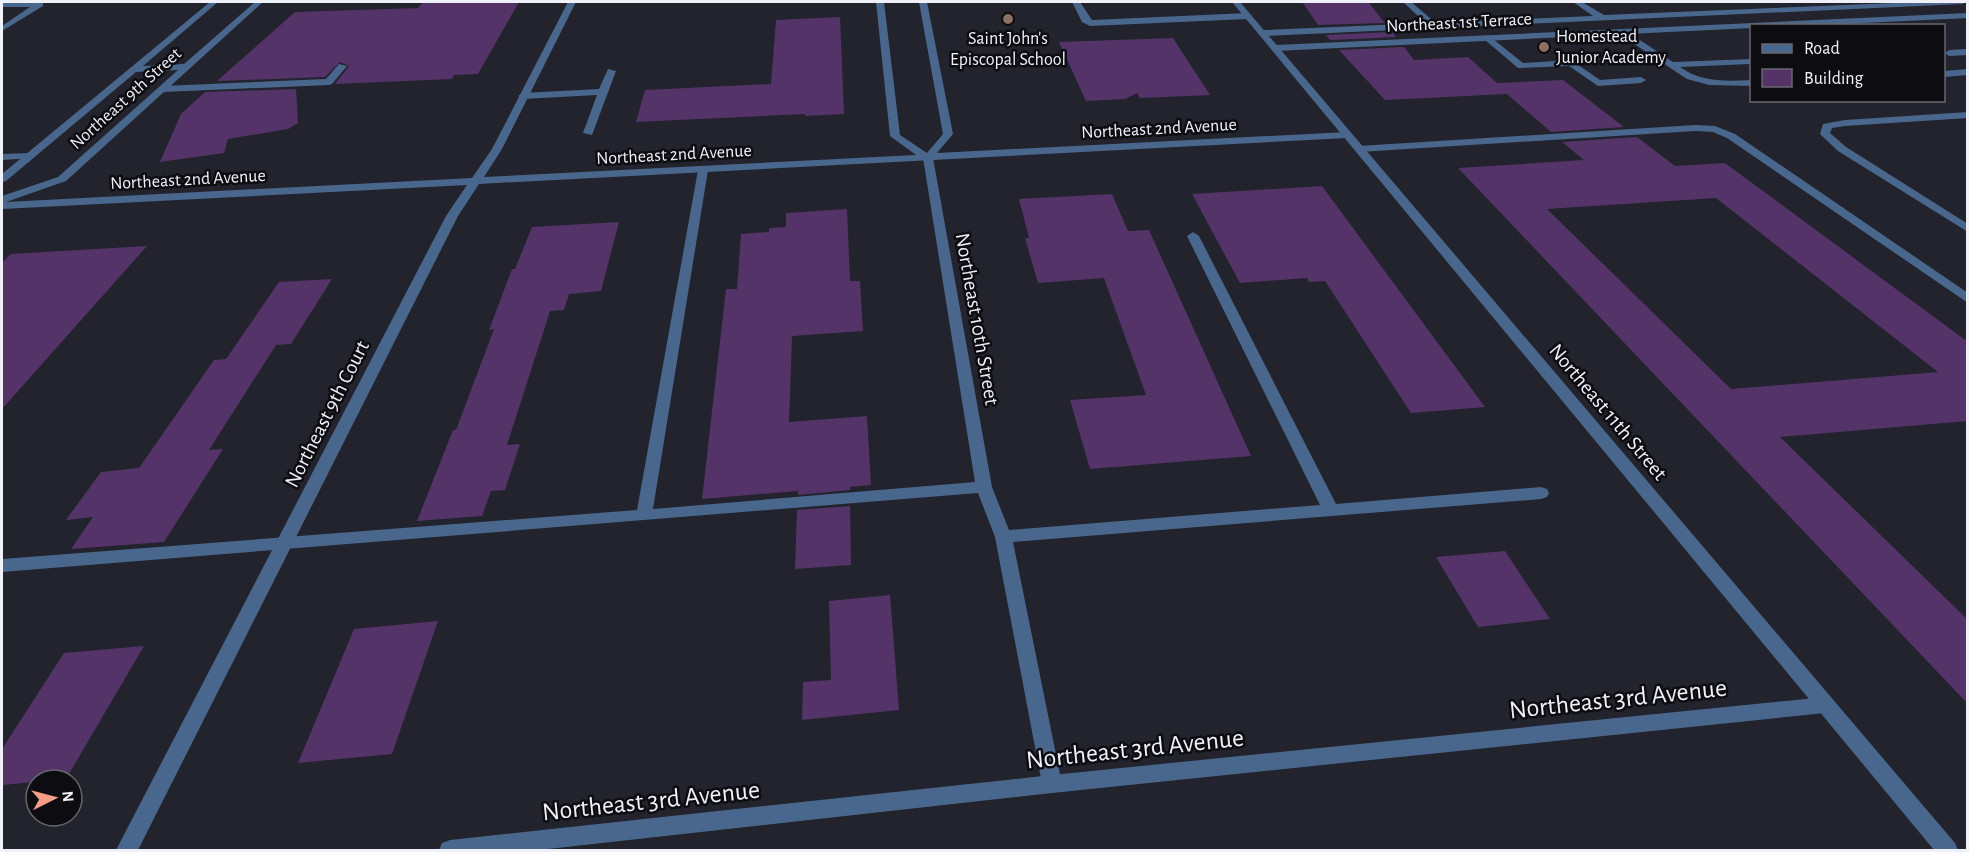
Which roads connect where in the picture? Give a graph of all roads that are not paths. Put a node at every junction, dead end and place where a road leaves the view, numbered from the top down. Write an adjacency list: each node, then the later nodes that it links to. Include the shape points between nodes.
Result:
1 (214, 2): 32 (street, Northeast 9th Street)
2 (259, 2): 30 (street, Northeast 9th Street)
3 (572, 2): 40 (street, Northeast 9th Court)
4 (880, 2): 47 (street, via 895,136)
5 (923, 2): 47 (street, via 948,134)
6 (1076, 2): 14 (street, via 1084,20 1090,23)
7 (1236, 2): 14 (street, Northeast 11th Street)
8 (1407, 2): 18 (street)
9 (1577, 2): 16 (street)
10 (1916, 2): 11 (street, Northeast 1st Terrace); 15 (street); 16 (street, Northeast 1st Terrace)
11 (1962, 2)
12 (2, 5): 21 (street, via 40,4)
13 (1968, 15): 15 (street, Northeast 1st Terrace)
14 (1248, 16): 23 (street, Northeast 11th Street)
15 (1944, 16): 17 (street, Northeast 1st Terrace); 20 (street)
16 (1601, 17): 18 (street, Northeast 1st Terrace); 22 (street)
17 (1783, 24)
18 (1434, 26): 23 (street, Northeast 1st Terrace)
19 (1750, 26): 22 (street, Northeast 1st Terrace)
20 (1968, 26)
21 (2, 29)
22 (1622, 32): 24 (street, Northeast 1st Terrace); 29 (street)
23 (1264, 33): 25 (street, Northeast 11th Street)
24 (1488, 38): 25 (street, Northeast 1st Terrace); 36 (street, via 1521,66 1571,63 1598,83)
25 (1276, 48): 43 (street, Northeast 11th Street)
26 (1968, 52): 27 (street)
27 (1949, 53)
28 (1750, 61): 29 (street)
29 (1671, 65): 37 (street, via 1702,83)
30 (187, 66): 32 (street); 38 (street, Northeast 9th Street)
31 (342, 66): 38 (street, via 329,82)
32 (133, 69): 45 (street, Northeast 9th Street)
33 (611, 71): 39 (street)
34 (1968, 72): 35 (street)
35 (1945, 74)
36 (1641, 80)
37 (1750, 83)
38 (163, 89): 51 (street, Northeast 9th Street, via 62,179)
39 (603, 92): 40 (street); 42 (street)
40 (523, 96): 50 (street, Northeast 9th Court, via 497,149)
41 (1968, 115): 53 (street, via 1845,123 1827,126 1825,134 1842,149)
42 (588, 133)
43 (1347, 135): 44 (street, Northeast 11th Street); 47 (street, Northeast 2nd Avenue)
44 (1359, 149): 55 (street, via 1715,129 1748,147); 63 (street, Northeast 11th Street)
45 (30, 156): 46 (street); 49 (street, Northeast 9th Street)
46 (2, 157)
47 (928, 158): 48 (street, Northeast 2nd Avenue); 56 (street, Northeast 10th Street)
48 (703, 170): 50 (street, Northeast 2nd Avenue); 59 (street)
49 (2, 179)
50 (473, 182): 52 (street, Northeast 2nd Avenue); 61 (street, Northeast 9th Court)
51 (2, 200)
52 (2, 206)
53 (1968, 229)
54 (1193, 236): 58 (street)
55 (1968, 299)
56 (984, 487): 59 (street); 60 (street, Northeast 10th Street)
57 (1541, 493): 58 (street)
58 (1331, 510): 60 (street)
59 (644, 514): 61 (street)
60 (1003, 537): 64 (street, Northeast 10th Street)
61 (283, 545): 62 (street); 65 (street, Northeast 9th Court)
62 (2, 567)
63 (1825, 705): 64 (street, Northeast 3rd Avenue); 67 (street, Northeast 11th Street)
64 (1052, 784): 66 (street, Northeast 3rd Avenue)
65 (127, 850)
66 (450, 850)
67 (1947, 850)

